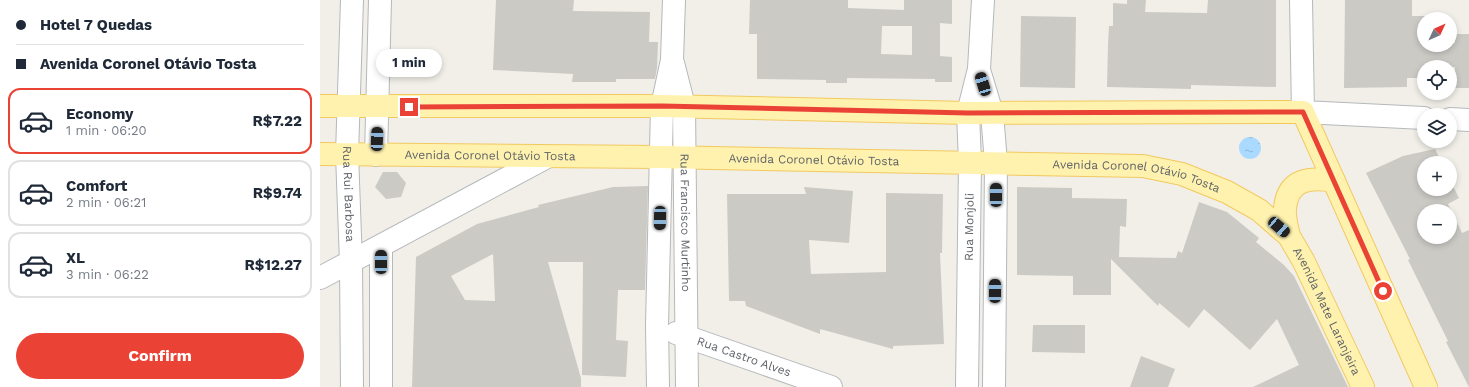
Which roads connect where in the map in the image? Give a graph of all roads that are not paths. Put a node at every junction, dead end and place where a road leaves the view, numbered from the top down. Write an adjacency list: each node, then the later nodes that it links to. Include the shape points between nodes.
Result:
1 (352, 0): 9 (street, Rua Rui Barbosa)
2 (380, 0): 12 (street)
3 (674, 0): 6 (street, Rua Francisco Murtinho)
4 (983, 0): 7 (street, Rua Monjoli)
5 (1301, 0): 13 (street)
6 (672, 60): 10 (street, Rua Francisco Murtinho); 11 (street, Rua Francisco Murtinho)
7 (979, 69): 14 (street, Rua Monjoli); 15 (street, Rua Monjoli)
8 (320, 106): 9 (main road)
9 (349, 106): 12 (main road); 20 (street, Rua Rui Barbosa)
10 (662, 106): 11 (main road); 12 (main road); 23 (street, Rua Francisco Murtinho)
11 (684, 106): 14 (main road); 24 (street, Rua Francisco Murtinho)
12 (378, 107): 21 (street)
13 (1303, 112): 15 (main road); 16 (street); 27 (main road)
14 (968, 113): 15 (main road); 25 (street, Rua Monjoli)
15 (992, 113): 26 (street, Rua Monjoli)
16 (1417, 118)
17 (1457, 119): 18 (street)
18 (1469, 120)
19 (320, 154): 20 (main road, Avenida Coronel Otávio Tosta)
20 (348, 154): 21 (main road, Avenida Coronel Otávio Tosta); 30 (street, Rua Rui Barbosa)
21 (376, 155): 22 (main road, Avenida Coronel Otávio Tosta)
22 (547, 157): 23 (main road, Avenida Coronel Otávio Tosta); 29 (street)
23 (661, 157): 24 (main road, Avenida Coronel Otávio Tosta); 32 (street, Rua Francisco Murtinho)
24 (685, 158): 25 (main road, Avenida Coronel Otávio Tosta); 33 (street, Rua Francisco Murtinho)
25 (970, 163): 26 (main road, Avenida Coronel Otávio Tosta); 39 (street, Rua Monjoli)
26 (996, 164): 28 (main road, Avenida Coronel Otávio Tosta, via 1143,166 1182,174 1227,192 1259,210); 40 (street, Rua Monjoli)
27 (1334, 181): 28 (main road, via 1314,178 1300,182 1288,194 1284,209); 42 (main road)
28 (1289, 236): 41 (main road, Avenida Mate Laranjeira, via 1304,262)
29 (381, 246): 30 (street); 35 (street)
30 (351, 263): 31 (street); 34 (street, Rua Rui Barbosa)
31 (320, 278)
32 (657, 326): 33 (street, Rua Castro Alves); 36 (street, Rua Francisco Murtinho)
33 (688, 337): 37 (street, Rua Francisco Murtinho); 38 (street, Rua Castro Alves)
34 (352, 387)
35 (381, 387)
36 (658, 387)
37 (687, 387)
38 (832, 387)
39 (967, 387)
40 (994, 387)
41 (1363, 387)
42 (1426, 387)

